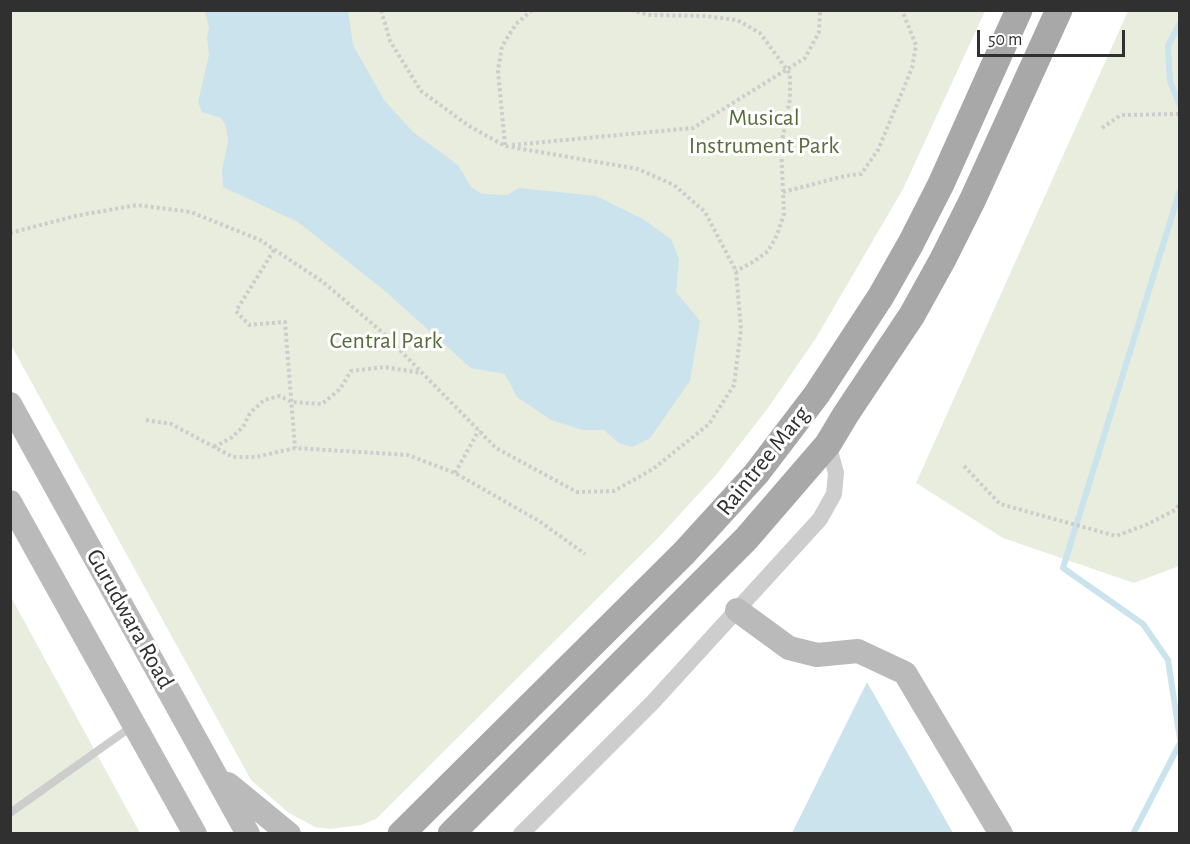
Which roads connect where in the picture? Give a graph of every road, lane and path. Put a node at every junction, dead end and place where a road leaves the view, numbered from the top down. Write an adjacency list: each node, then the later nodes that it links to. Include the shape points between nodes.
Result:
1 (381, 10): 11 (path, via 390,41 422,91 469,126)
2 (532, 10): 11 (path, via 516,24 502,46 498,71)
3 (631, 10): 8 (path, via 650,15 737,20 760,33)
4 (820, 10): 8 (path, via 819,32 805,58)
5 (902, 10): 12 (path, via 916,45 912,68 878,150 861,174)
6 (1019, 10): 36 (main road, Raintree Marg, via 911,243 881,296 798,419 756,474 684,553)
7 (1059, 10): 21 (main road, Raintree Marg, via 943,259 912,315)
8 (787, 69): 11 (path, via 693,128); 12 (path, via 790,99 781,146)
9 (1179, 114): 10 (path, via 1121,115)
10 (1102, 128)
11 (505, 146): 15 (path, via 638,169 674,185 705,212)
12 (783, 192): 15 (path, via 784,214 768,251)
13 (10, 233): 14 (path, via 137,205 191,212 260,240)
14 (274, 250): 16 (path, via 340,296); 17 (path, via 236,311 249,325 285,322)
15 (736, 271): 20 (path, via 741,330 734,385 709,424 653,470 614,490 577,492 496,448)
16 (422, 374): 17 (path, via 384,367 351,371 340,389 322,404); 20 (path)
17 (291, 402): 22 (path, via 280,396 264,400 231,438); 23 (path)
18 (10, 404): 31 (street, Gurudwara Road)
19 (146, 420): 22 (path, via 171,424)
20 (478, 430): 25 (path)
21 (828, 444): 29 (street, via 836,473 834,494 820,519); 37 (main road, Raintree Marg, via 746,539)
22 (214, 447): 23 (path, via 233,457)
23 (295, 448): 25 (path, via 408,455)
24 (964, 466): 27 (path, via 1000,504 1116,536 1175,510)
25 (455, 473): 28 (path, via 539,521)
26 (10, 502): 30 (street, Gurudwara Road)
27 (1179, 502)
28 (585, 554)
29 (737, 610): 38 (street, via 653,702); 39 (street, via 789,648 817,656 858,651 905,673)
30 (134, 725): 32 (lane); 33 (street, Gurudwara Road)
31 (213, 769): 34 (street, Gurudwara Road); 35 (street)
32 (10, 813)
33 (195, 834)
34 (248, 834)
35 (289, 834)
36 (401, 834)
37 (451, 834)
38 (521, 834)
39 (1000, 834)

